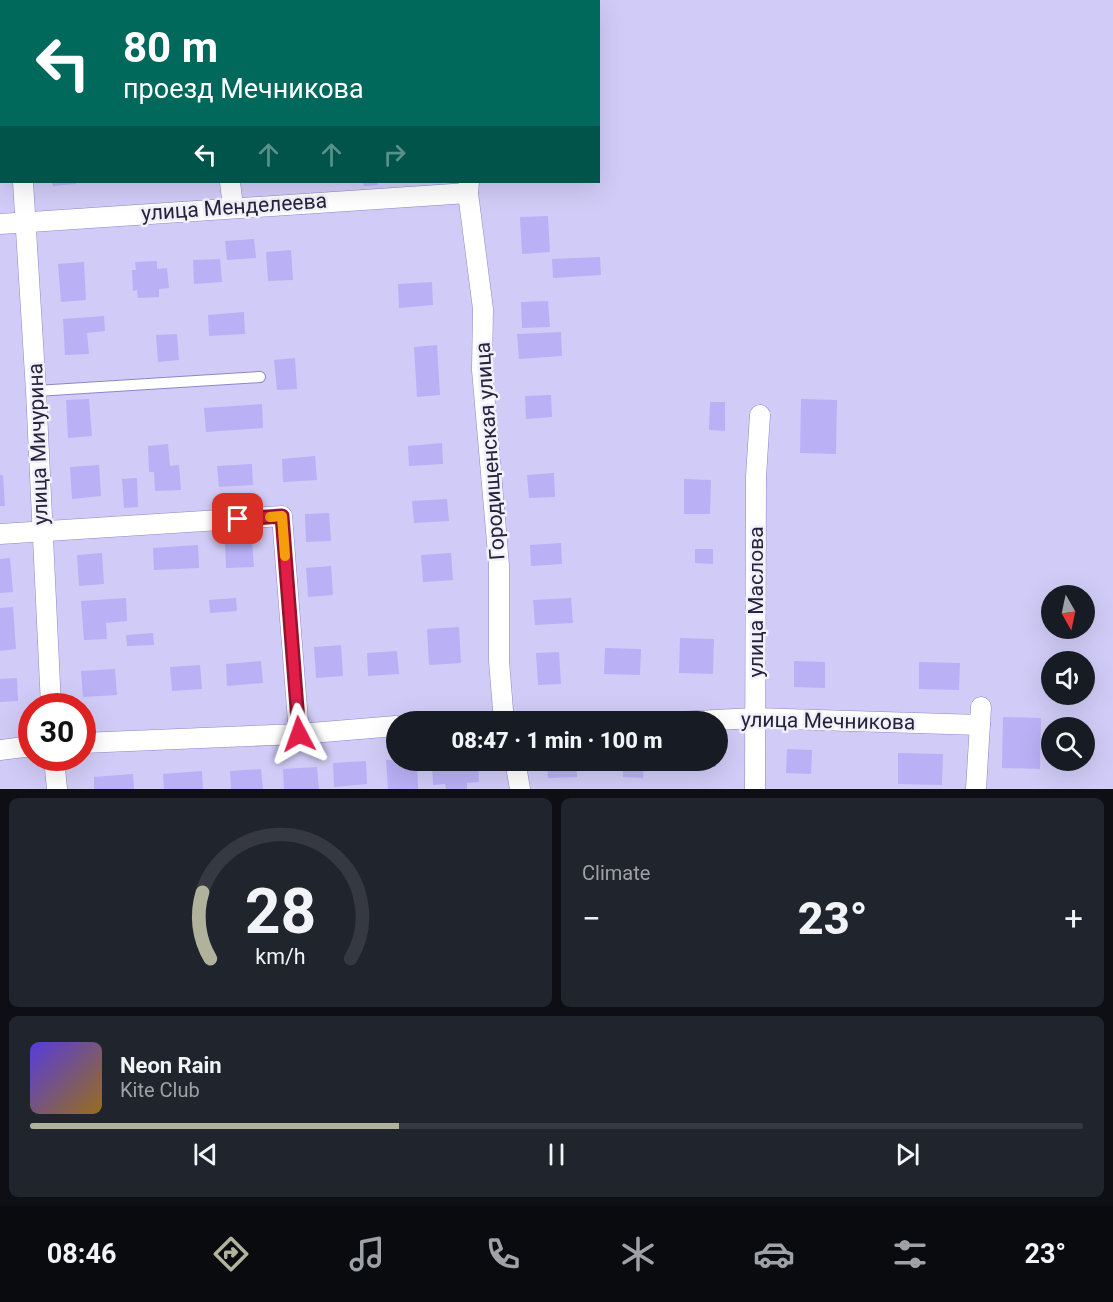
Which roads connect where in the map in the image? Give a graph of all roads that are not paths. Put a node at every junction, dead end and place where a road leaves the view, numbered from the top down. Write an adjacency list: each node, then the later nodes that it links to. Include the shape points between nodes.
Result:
1 (23, 183): 5 (street, улица Мичурина)
2 (230, 183): 4 (street)
3 (468, 187): 4 (street, улица Менделеева); 13 (street, Городищенская улица, via 483,309 482,370 498,565)
4 (233, 207): 5 (street, улица Менделеева)
5 (27, 222): 6 (street, улица Менделеева); 8 (street, улица Мичурина)
6 (0, 224)
7 (260, 377): 8 (lane)
8 (36, 391): 10 (street, улица Мичурина)
9 (760, 415): 14 (street, улица Маслова)
10 (41, 531): 11 (street); 12 (street, улица Мичурина); 17 (street, via 282,516)
11 (0, 534)
12 (50, 693)
13 (503, 711)
14 (755, 718): 15 (street, улица Мечникова); 25 (street, улица Маслова); 26 (street, улица Мечникова, via 980,716)
15 (728, 719)
16 (386, 727): 17 (street)
17 (299, 734): 18 (street)
18 (96, 742)
19 (18, 748): 20 (street)
20 (0, 750)
21 (55, 771): 23 (street)
22 (517, 771): 24 (street)
23 (57, 789)
24 (520, 789)
25 (755, 789)
26 (976, 789)

